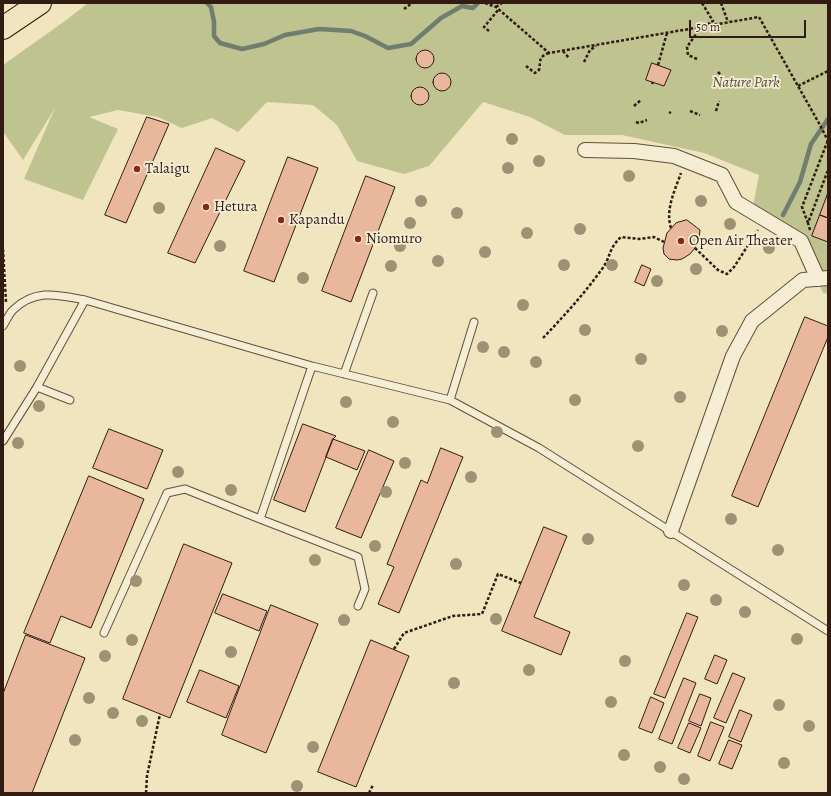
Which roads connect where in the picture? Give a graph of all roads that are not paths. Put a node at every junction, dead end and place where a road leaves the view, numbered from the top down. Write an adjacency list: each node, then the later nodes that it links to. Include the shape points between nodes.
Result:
1 (40, 3): 2 (highway)
2 (3, 28)
3 (585, 150): 4 (street, via 634,151 674,156 722,176 736,202 802,241)
4 (823, 278): 16 (street, via 803,280 752,321 733,356)
5 (373, 293): 10 (lane)
6 (85, 300): 8 (lane, via 56,294 28,299 12,310); 9 (lane); 11 (lane)
7 (474, 322): 13 (lane)
8 (3, 326)
9 (312, 366): 10 (lane); 15 (lane)
10 (344, 374): 13 (lane)
11 (37, 387): 12 (lane); 14 (lane)
12 (70, 400)
13 (450, 400): 16 (lane, via 539,448)
14 (3, 441)
15 (260, 519): 17 (lane, via 358,556 365,589); 19 (lane, via 185,489 167,493)
16 (671, 532): 18 (lane)
17 (358, 606)
18 (828, 631)
19 (104, 633)

